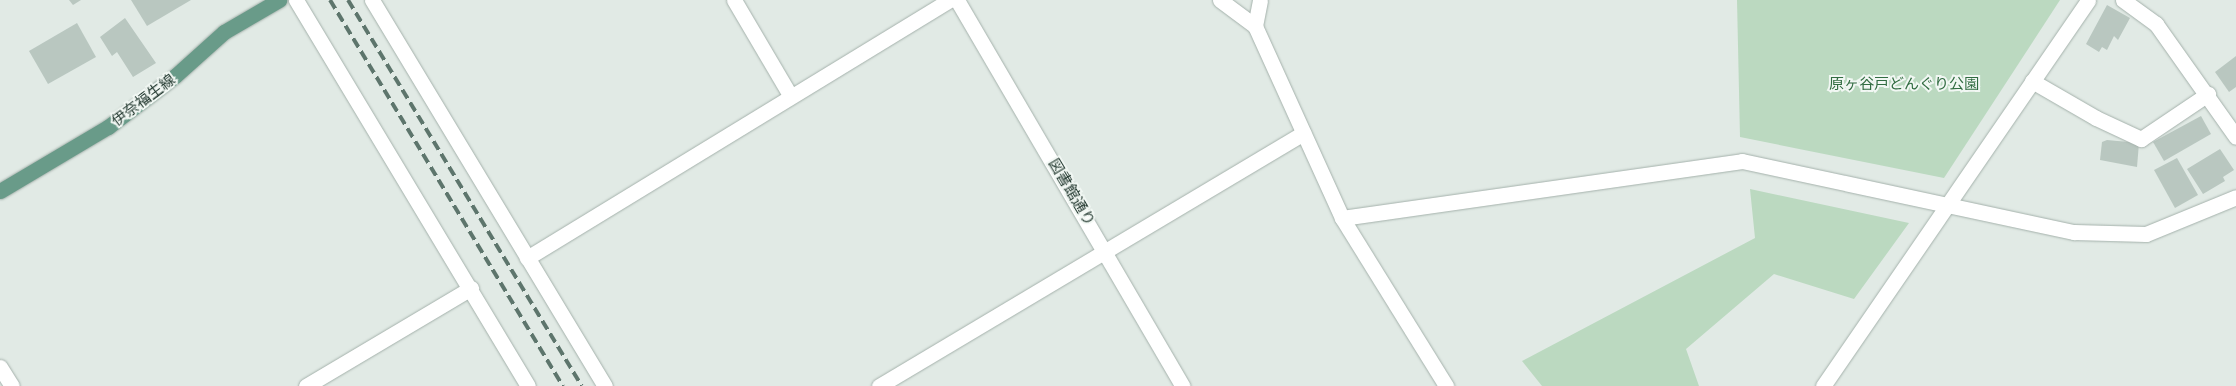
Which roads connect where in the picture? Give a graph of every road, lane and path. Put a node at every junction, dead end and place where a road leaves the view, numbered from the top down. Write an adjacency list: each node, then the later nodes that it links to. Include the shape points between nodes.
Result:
1 (280, 0): 17 (main road, 伊奈福生線, via 224,32 163,86 108,127)
2 (296, 0): 23 (street)
3 (372, 0): 22 (street)
4 (734, 0): 14 (street)
5 (950, 0): 14 (street)
6 (957, 0): 21 (street, 図書館通り)
7 (1220, 0): 11 (street)
8 (1260, 0): 11 (street)
9 (2088, 0): 12 (street)
10 (2123, 0): 13 (street, via 2156,24)
11 (1255, 26): 15 (street)
12 (2032, 81): 13 (street, via 2096,118 2141,139); 19 (street)
13 (2208, 94): 16 (street)
14 (790, 95): 22 (street)
15 (1303, 133): 20 (street); 21 (street)
16 (2236, 137)
17 (0, 191)
18 (2236, 197): 19 (street, via 2146,234 2074,232)
19 (1946, 206): 20 (street, via 1742,161); 32 (street)
20 (1342, 218): 31 (street)
21 (1107, 251): 29 (street); 30 (street, 図書館通り)
22 (527, 258): 28 (street)
23 (470, 288): 26 (street); 27 (street)
24 (0, 367): 25 (street)
25 (12, 386)
26 (306, 386)
27 (528, 386)
28 (605, 386)
29 (879, 386)
30 (1183, 386)
31 (1446, 386)
32 (1823, 386)

